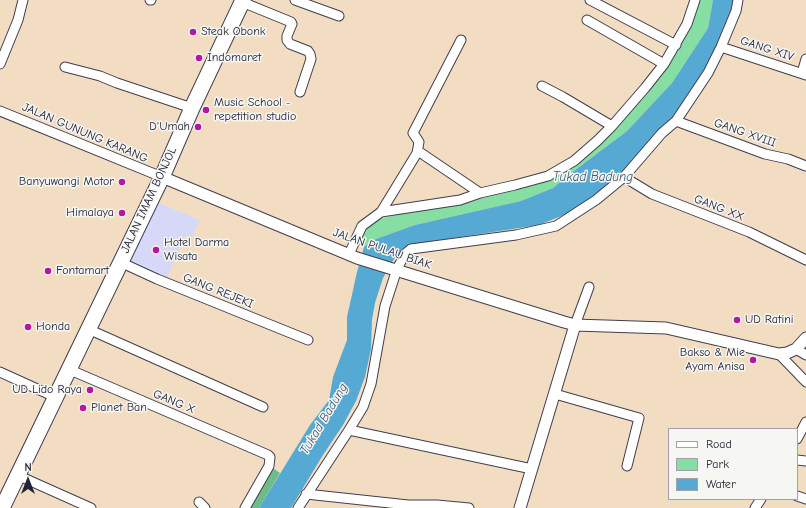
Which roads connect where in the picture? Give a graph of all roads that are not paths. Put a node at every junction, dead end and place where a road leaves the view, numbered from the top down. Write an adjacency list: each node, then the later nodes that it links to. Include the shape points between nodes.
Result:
1 (23, 0): 13 (street, via 18,20)
2 (295, 0): 7 (street)
3 (590, 0): 10 (street)
4 (695, 0): 10 (street)
5 (738, 0): 11 (street)
6 (243, 1): 18 (street, via 291,22 288,41 310,54); 19 (highway, JALAN IMAM BONJOL)
7 (339, 16)
8 (587, 20): 14 (street)
9 (461, 40): 23 (street, via 413,133 419,142)
10 (676, 45): 14 (street)
11 (721, 47): 16 (street, GANG XIV); 21 (street, via 708,73)
12 (806, 59): 16 (street)
13 (0, 64)
14 (664, 64): 22 (street)
15 (65, 67): 19 (street, via 100,76)
16 (804, 74)
17 (542, 86): 22 (street)
18 (300, 92)
19 (192, 108): 25 (highway, JALAN IMAM BONJOL)
20 (0, 111): 25 (street, JALAN GUNUNG KARANG)
21 (676, 121): 24 (street, GANG XVIII, via 765,154); 26 (street)
22 (612, 126): 27 (street, via 574,161 548,176)
23 (418, 151): 27 (street); 28 (street)
24 (806, 166)
25 (162, 177): 29 (street, JALAN PULAU BIAK); 31 (highway, JALAN IMAM BONJOL)
26 (624, 178): 30 (street, GANG XX, via 652,194 749,232); 32 (street, via 556,226 516,235 411,249)
27 (480, 193): 28 (street, via 460,200)
28 (381, 212): 29 (street, via 362,226)
29 (353, 256): 32 (street, JALAN PULAU BIAK)
30 (806, 260)
31 (120, 262): 35 (highway, JALAN IMAM BONJOL); 37 (street, GANG REJEKI)
32 (394, 268): 34 (street, JALAN PULAU BIAK); 48 (street, via 371,384 363,407)
33 (589, 287): 34 (street)
34 (575, 324): 39 (street, JALAN PULAU BIAK, via 666,328); 44 (street)
35 (88, 329): 41 (highway, JALAN IMAM BONJOL); 46 (street)
36 (806, 338): 38 (street)
37 (308, 340)
38 (796, 349): 39 (street); 40 (street)
39 (778, 354): 43 (street)
40 (806, 355)
41 (68, 369): 45 (highway, JALAN IMAM BONJOL); 56 (street, GANG X, via 264,452 270,457 269,466)
42 (0, 372): 45 (street)
43 (806, 382)
44 (555, 394): 50 (street, via 638,417 640,420); 51 (street)
45 (55, 397): 52 (highway, JALAN IMAM BONJOL)
46 (263, 407)
47 (806, 422): 49 (street)
48 (349, 430): 51 (street); 53 (street)
49 (798, 437)
50 (627, 466)
51 (532, 469): 59 (street)
52 (17, 475): 54 (highway, JALAN IMAM BONJOL); 55 (street)
53 (306, 494): 57 (street); 58 (street, via 408,505)
54 (2, 508)
55 (91, 508)
56 (245, 508)
57 (298, 508)
58 (469, 508)
59 (520, 508)

